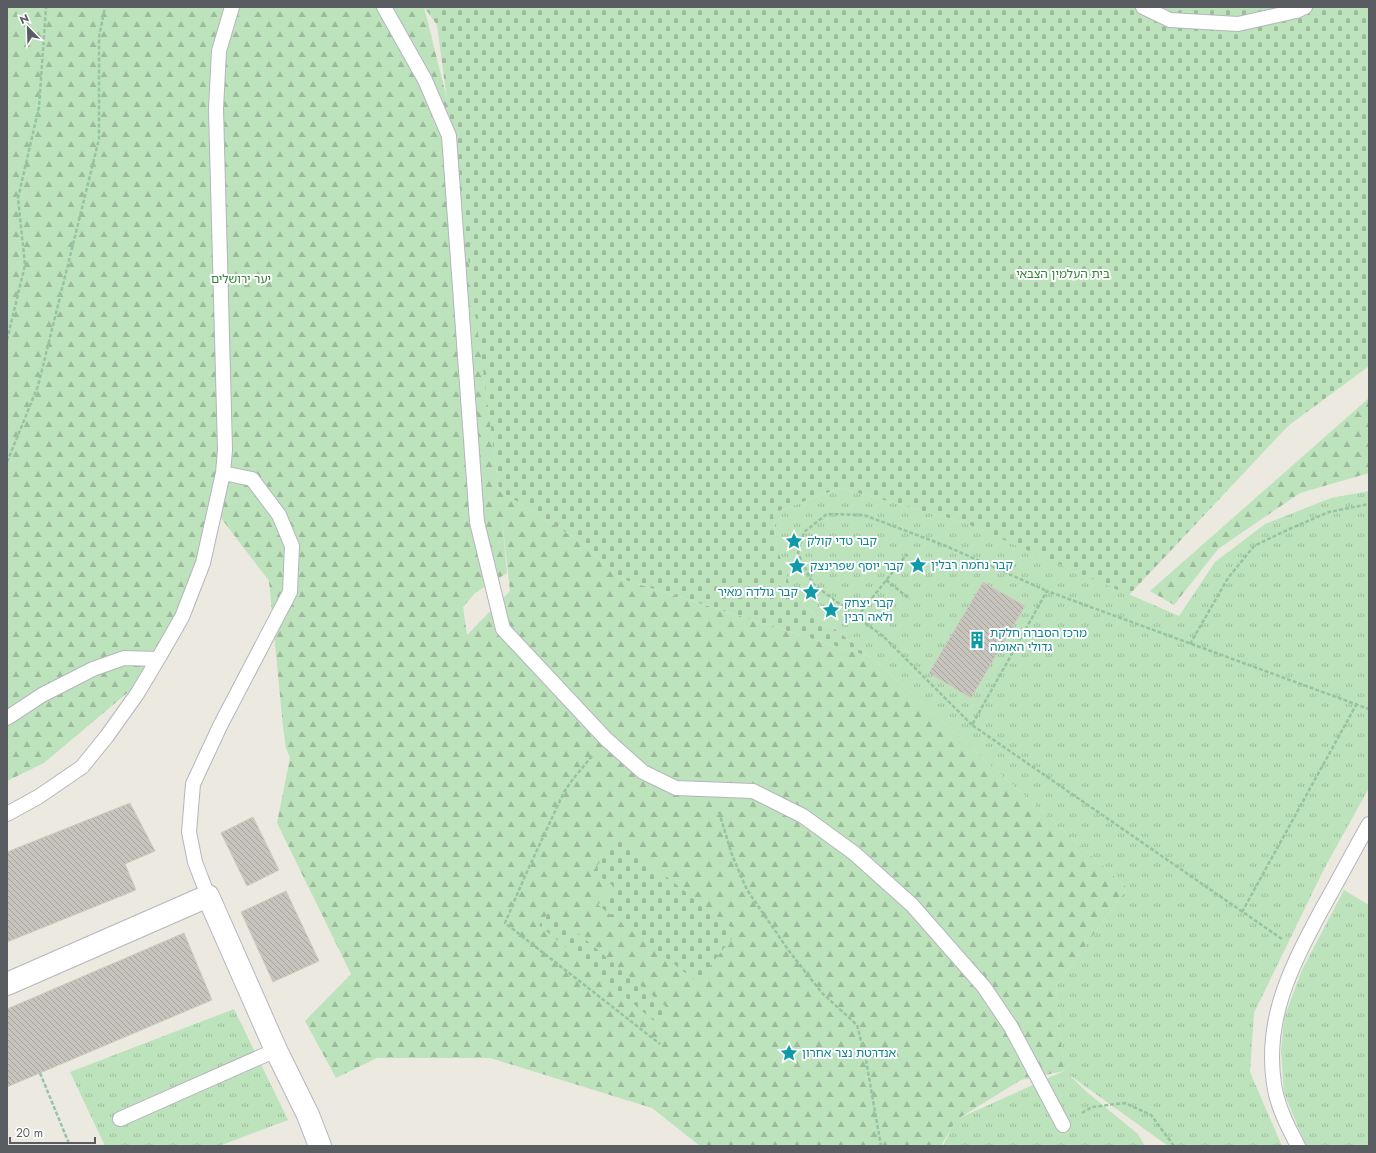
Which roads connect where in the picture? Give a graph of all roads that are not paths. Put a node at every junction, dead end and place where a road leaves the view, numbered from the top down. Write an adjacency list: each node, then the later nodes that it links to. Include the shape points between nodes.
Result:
1 (232, 7): 5 (lane, via 219,51 216,110 226,450)
2 (384, 7): 14 (lane, via 425,80 449,136 476,522 503,629 606,739 643,772 676,788 753,791 803,816 854,853 912,905 984,987 1011,1027)
3 (1143, 7): 4 (lane, via 1170,20 1238,24)
4 (1305, 7)
5 (223, 472): 6 (lane, via 203,563 182,617); 10 (lane, via 252,479 278,515 292,546 290,592 220,726 193,784 189,832 195,862)
6 (158, 659): 7 (lane, via 124,658 93,669 42,695); 8 (lane, via 137,694 82,767 38,797)
7 (7, 718)
8 (7, 814)
9 (1369, 824): 16 (lane, via 1300,951 1274,1022 1274,1084 1279,1106)
10 (208, 896): 11 (street); 12 (street)
11 (7, 984)
12 (276, 1050): 13 (lane); 15 (street, via 308,1115)
13 (120, 1119)
14 (1063, 1125)
15 (320, 1146)
16 (1298, 1146)

